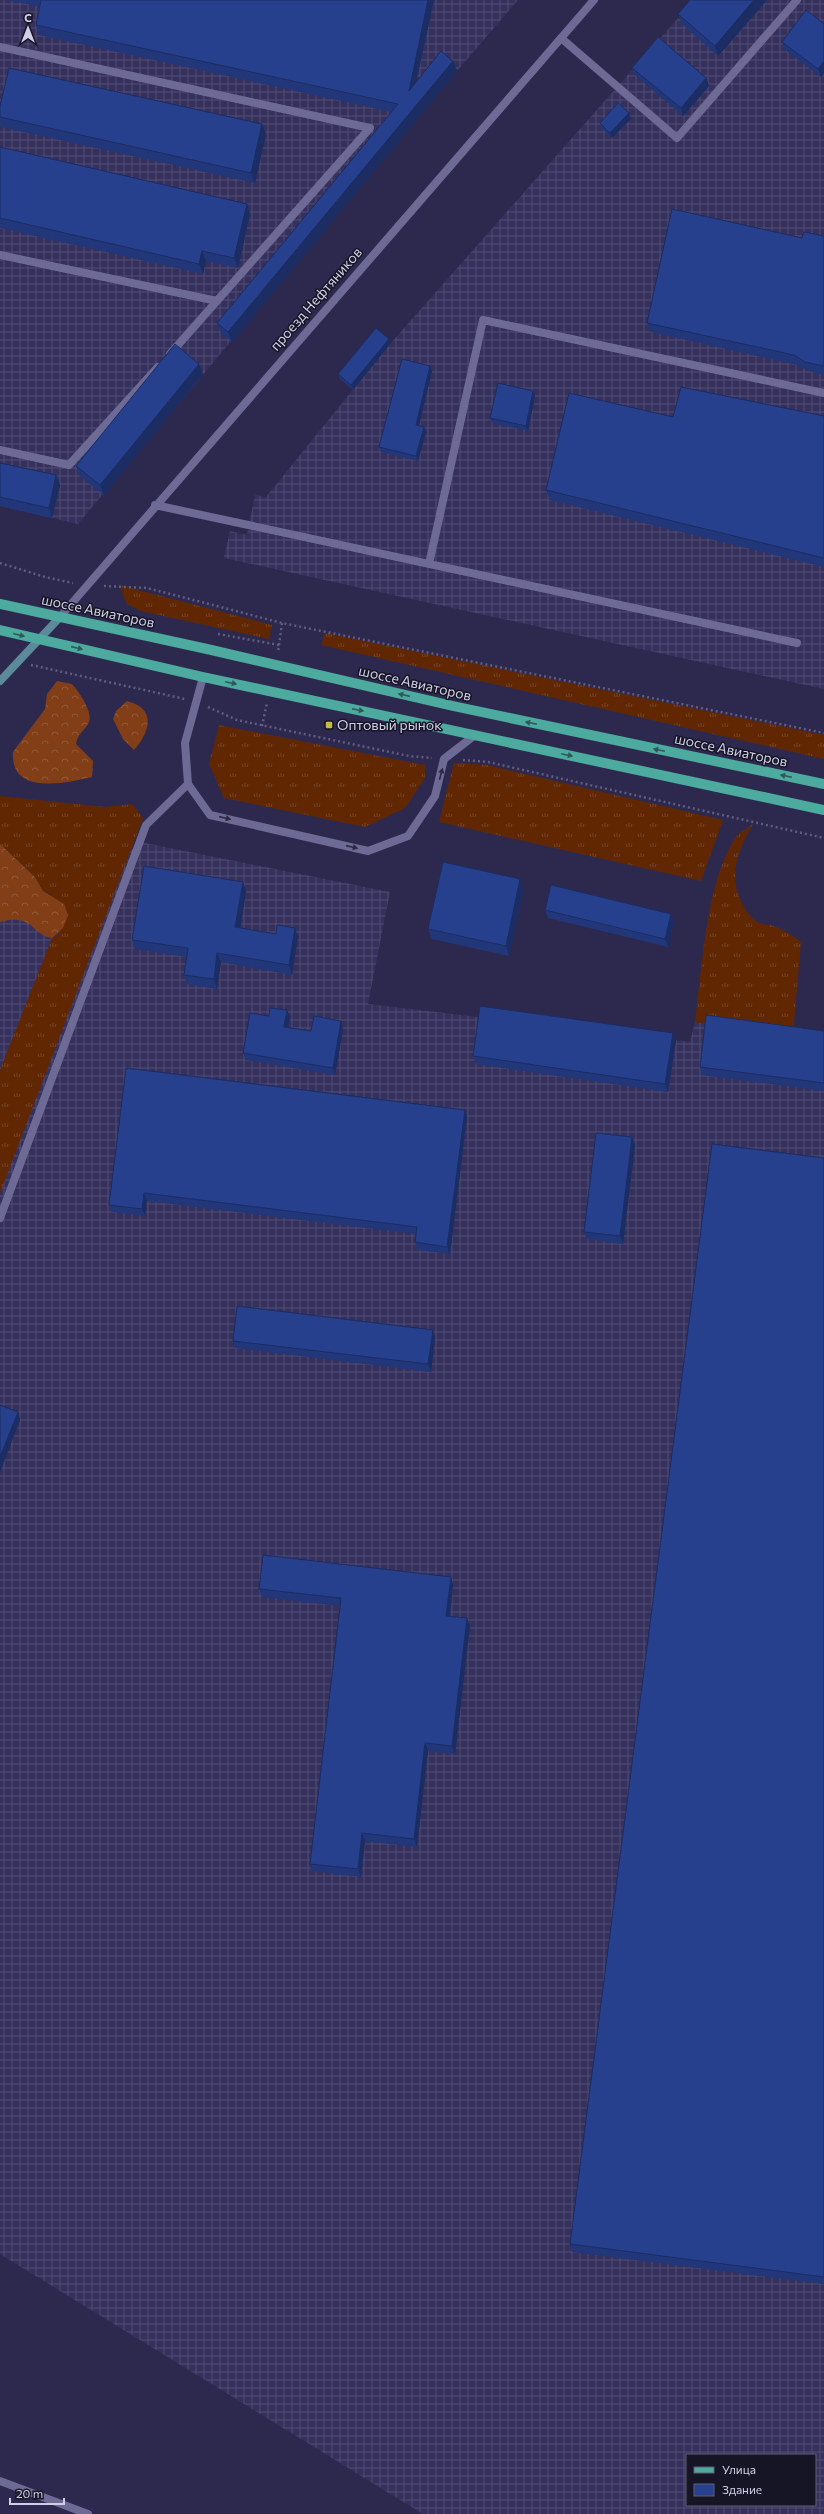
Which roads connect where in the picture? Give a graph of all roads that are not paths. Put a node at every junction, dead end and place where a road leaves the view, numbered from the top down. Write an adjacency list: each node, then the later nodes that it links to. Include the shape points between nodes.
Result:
1 (594, 0): 3 (street, проезд Нефтяников)
2 (797, 0): 3 (street, via 677,138)
3 (561, 38): 9 (street, проезд Нефтяников)
4 (0, 47): 6 (street, via 370,128)
5 (0, 254): 6 (street)
6 (217, 301): 8 (street, via 69,465)
7 (824, 393): 10 (street, via 483,320)
8 (0, 450)
9 (155, 505): 10 (street); 12 (street, проезд Нефтяников)
10 (429, 564): 15 (street)
11 (0, 604): 12 (main road, шоссе Авиаторов)
12 (60, 617): 14 (main road); 20 (main road, шоссе Авиаторов, one-way to 12, via 453,706)
13 (0, 630): 14 (main road, one-way to 14)
14 (38, 640): 16 (main road, one-way to 16); 17 (main road)
15 (797, 643)
16 (204, 677): 18 (main road, one-way to 18); 19 (street, via 185,743)
17 (0, 681)
18 (475, 735): 19 (street, one-way to 18, via 210,814 368,851 408,836 435,796 444,759); 21 (main road, one-way to 21)
19 (188, 784): 22 (street, via 146,825)
20 (824, 784)
21 (824, 810)
22 (0, 1218)
23 (0, 2481): 24 (street)
24 (88, 2514)

